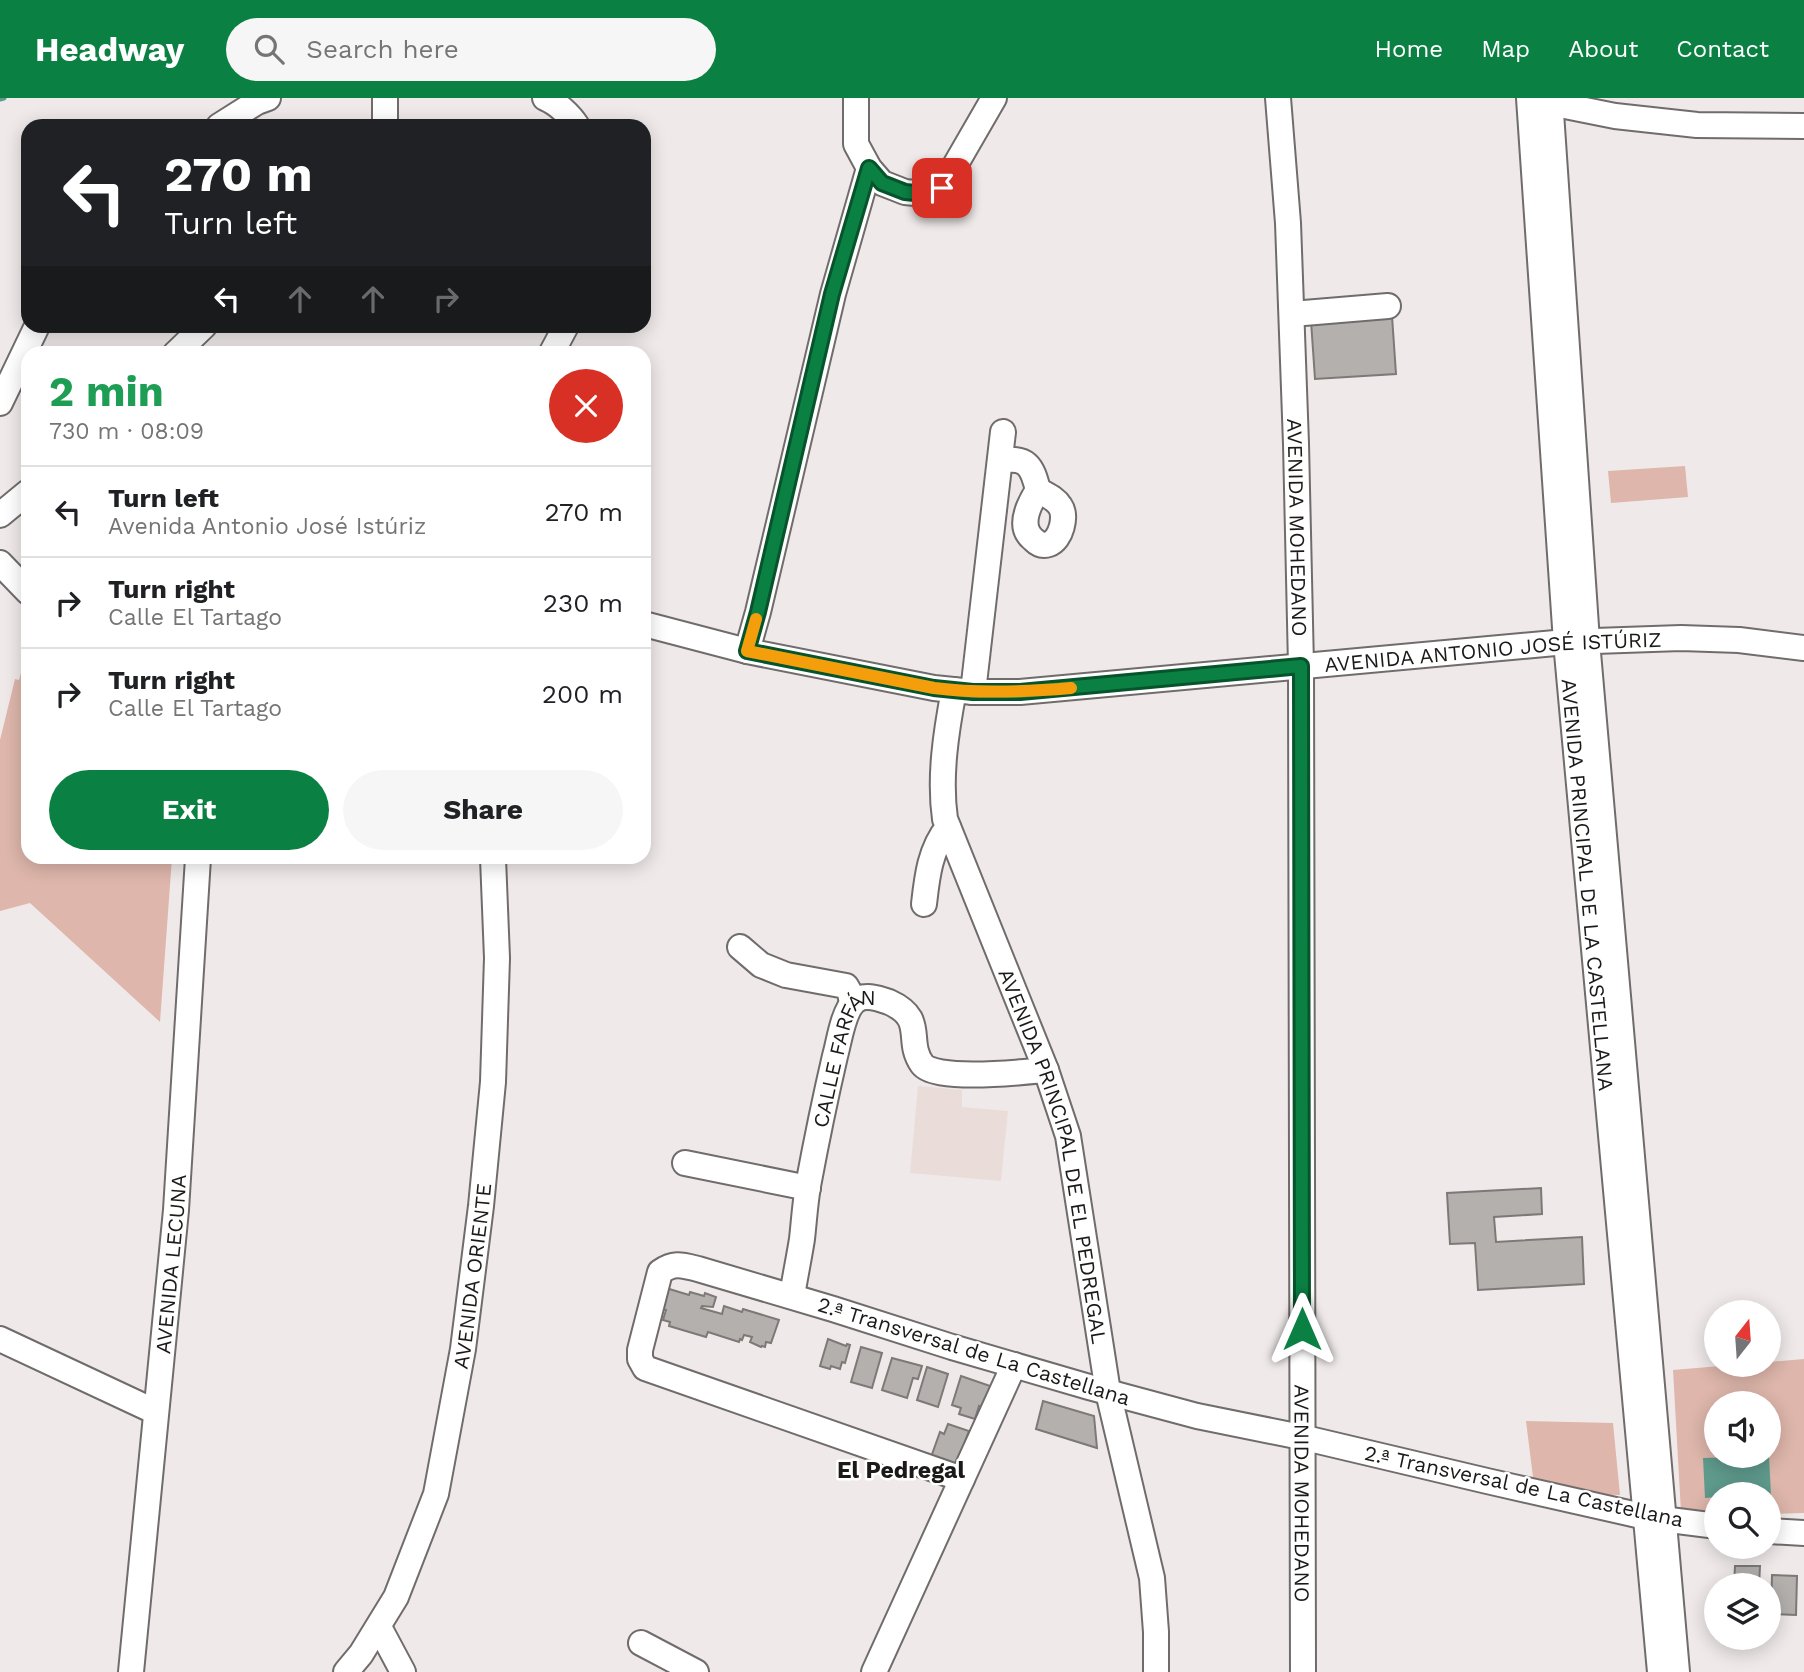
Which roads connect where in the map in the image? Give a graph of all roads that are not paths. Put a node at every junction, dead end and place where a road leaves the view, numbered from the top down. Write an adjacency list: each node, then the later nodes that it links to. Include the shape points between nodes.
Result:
1 (268, 98): 9 (street)
2 (385, 98): 10 (street)
3 (545, 98): 11 (street)
4 (856, 98): 13 (street, via 856,144)
5 (994, 98): 13 (street, via 942,188 925,194 905,192 882,183)
6 (1278, 98): 15 (street, AVENIDA MOHEDANO)
7 (1520, 98): 8 (street)
8 (1539, 99): 12 (street, via 1615,116 1697,125); 30 (street, AVENIDA PRINCIPAL DE LA CASTELLANA)
9 (230, 119)
10 (385, 119)
11 (572, 119)
12 (1804, 126)
13 (869, 168): 32 (street, via 832,294)
14 (1388, 306): 15 (street)
15 (1292, 314): 33 (street, AVENIDA MOHEDANO)
16 (197, 333): 17 (street)
17 (183, 346)
18 (21, 359): 19 (street)
19 (0, 402)
20 (1003, 432): 21 (street, AVENIDA PRINCIPAL DE EL PEDREGAL)
21 (1000, 461): 22 (street, via 1013,458 1026,463); 34 (street, AVENIDA PRINCIPAL DE EL PEDREGAL)
22 (1038, 490)
23 (21, 498): 24 (street)
24 (0, 515)
25 (0, 563): 27 (street)
26 (0, 584): 28 (street)
27 (21, 585)
28 (21, 590)
29 (651, 626): 32 (street, AVENIDA ANTONIO JOSÉ ISTÚRIZ)
30 (1577, 642): 31 (street, AVENIDA ANTONIO JOSÉ ISTÚRIZ, via 1681,638); 33 (street, AVENIDA ANTONIO JOSÉ ISTÚRIZ); 51 (street, AVENIDA PRINCIPAL DE LA CASTELLANA)
31 (1804, 648)
32 (747, 651): 34 (street, AVENIDA ANTONIO JOSÉ ISTÚRIZ)
33 (1301, 666): 34 (street, AVENIDA ANTONIO JOSÉ ISTÚRIZ, via 1020,692); 49 (street, AVENIDA MOHEDANO)
34 (963, 691): 35 (street, AVENIDA PRINCIPAL DE EL PEDREGAL, via 948,718 943,805)
35 (948, 827): 38 (street, via 933,851); 41 (street, AVENIDA PRINCIPAL DE EL PEDREGAL)
36 (198, 864): 48 (street, AVENIDA LECUNA, via 176,1210)
37 (493, 864): 55 (street, AVENIDA ORIENTE, via 497,958 493,1082 463,1349 436,1494 396,1597)
38 (924, 904)
39 (740, 947): 40 (street, via 761,965 786,975 846,986)
40 (852, 1003): 41 (street, CALLE FARFÁN, via 869,997 903,1011 909,1017 917,1052 929,1070 963,1074); 43 (street, CALLE FARFÁN, via 843,1023)
41 (1046, 1070): 47 (street, AVENIDA PRINCIPAL DE EL PEDREGAL, via 1072,1154)
42 (685, 1163): 43 (street)
43 (808, 1188): 44 (street, CALLE FARFÁN)
44 (792, 1296): 46 (street, 2.ª Transversal de La Castellana); 50 (street, 2.ª Transversal de La Castellana, via 698,1269 668,1266 660,1272 640,1359 654,1373)
45 (0, 1339): 48 (street)
46 (1014, 1366): 47 (street, 2.ª Transversal de La Castellana); 50 (street)
47 (1108, 1392): 49 (street, 2.ª Transversal de La Castellana); 62 (street, AVENIDA PRINCIPAL DE EL PEDREGAL, via 1152,1578)
48 (156, 1412): 57 (street, AVENIDA LECUNA)
49 (1301, 1437): 51 (street, 2.ª Transversal de La Castellana); 63 (street, AVENIDA MOHEDANO)
50 (962, 1479): 61 (street)
51 (1654, 1517): 52 (street, 2.ª Transversal de La Castellana); 64 (street, AVENIDA PRINCIPAL DE LA CASTELLANA); 65 (street, AVENIDA PRINCIPAL DE LA CASTELLANA)
52 (1704, 1524)
53 (1781, 1532): 54 (street)
54 (1804, 1533)
55 (379, 1627): 58 (street, AVENIDA ORIENTE); 59 (street)
56 (641, 1643): 60 (street)
57 (131, 1672)
58 (346, 1672)
59 (403, 1672)
60 (696, 1672)
61 (874, 1672)
62 (1156, 1672)
63 (1303, 1672)
64 (1660, 1672)
65 (1677, 1672)

